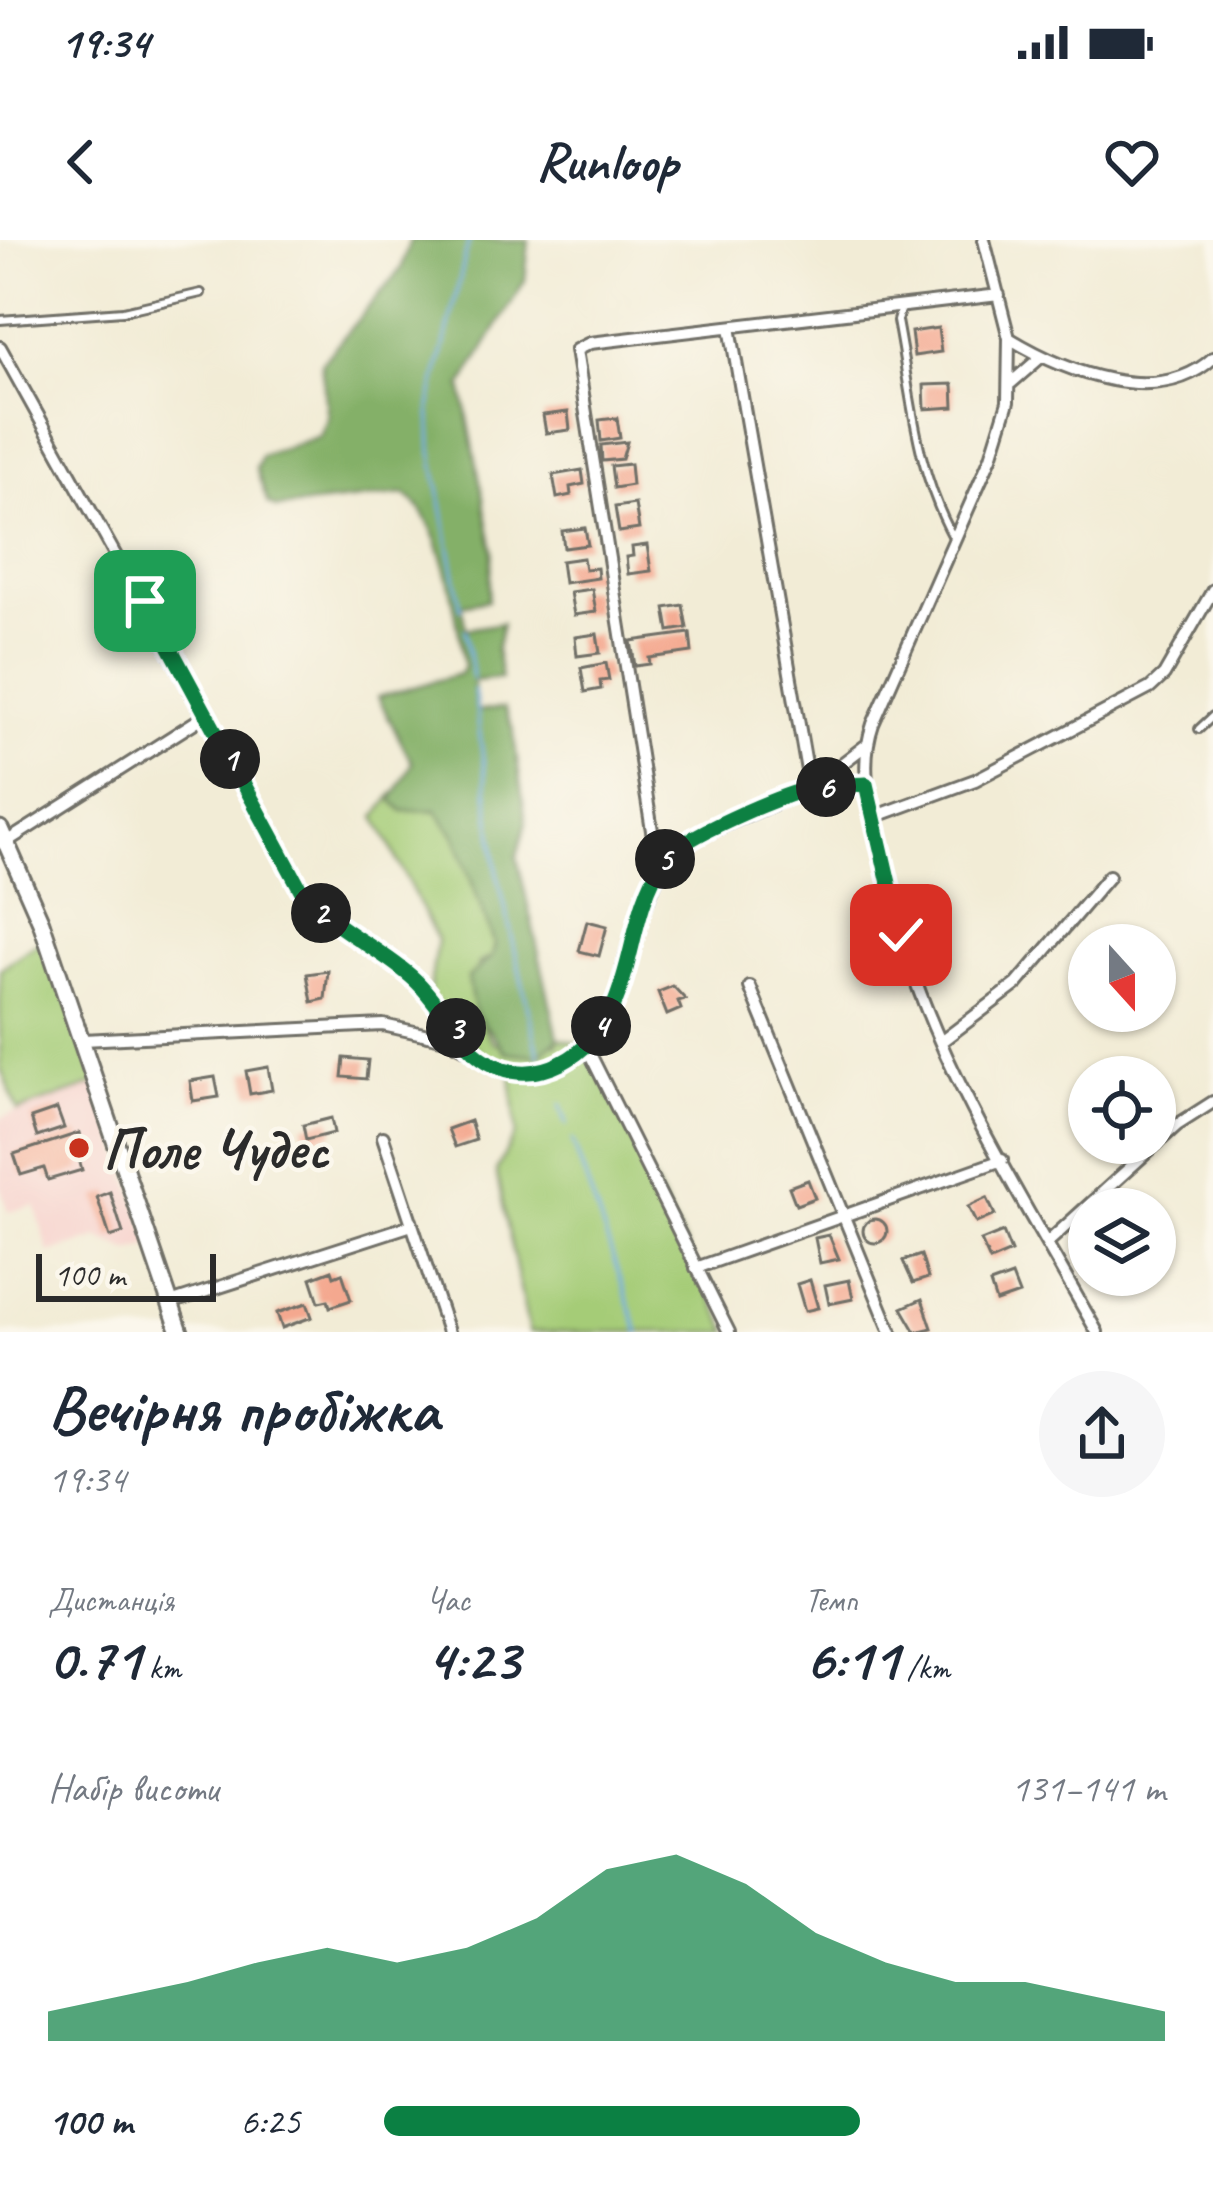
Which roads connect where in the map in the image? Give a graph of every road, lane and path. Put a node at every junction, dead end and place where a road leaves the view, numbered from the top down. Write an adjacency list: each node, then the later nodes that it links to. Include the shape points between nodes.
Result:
1 (984, 240): 3 (street)
2 (201, 293): 5 (lane, via 123,311)
3 (999, 295): 4 (street); 7 (street)
4 (901, 307): 6 (street); 12 (lane, via 918,450 928,493)
5 (0, 320)
6 (730, 327): 19 (street); 22 (street, via 590,343 574,359 653,837)
7 (1009, 338): 9 (street); 11 (street)
8 (0, 347): 14 (street)
9 (1041, 357): 10 (street, via 1130,383 1168,384); 11 (street)
10 (1213, 358)
11 (1010, 383): 12 (street, via 991,457)
12 (954, 539): 17 (street)
13 (1213, 590): 20 (street, via 1150,688 975,780)
14 (206, 715): 21 (street); 28 (street, via 310,902 416,981)
15 (1213, 716): 16 (lane)
16 (1199, 728)
17 (866, 746): 18 (street); 19 (street)
18 (866, 784): 19 (street); 20 (street)
19 (810, 788): 22 (street)
20 (874, 817): 26 (street, via 904,947)
21 (2, 839): 25 (main road)
22 (665, 858): 27 (street, via 613,1008)
23 (1108, 877): 26 (street, via 1017,984)
24 (750, 987): 32 (street)
25 (83, 1040): 28 (street, via 382,1025); 36 (main road)
26 (942, 1041): 31 (street)
27 (586, 1046): 28 (street, via 527,1073); 35 (street)
28 (475, 1052)
29 (1213, 1102): 34 (street)
30 (382, 1138): 33 (street)
31 (1002, 1160): 32 (street); 34 (street)
32 (844, 1212): 35 (street); 40 (street)
33 (412, 1225): 36 (street); 38 (street)
34 (1047, 1243): 41 (street)
35 (697, 1268): 39 (street)
36 (170, 1303): 37 (main road)
37 (180, 1332)
38 (448, 1332)
39 (729, 1332)
40 (891, 1332)
41 (1097, 1332)

